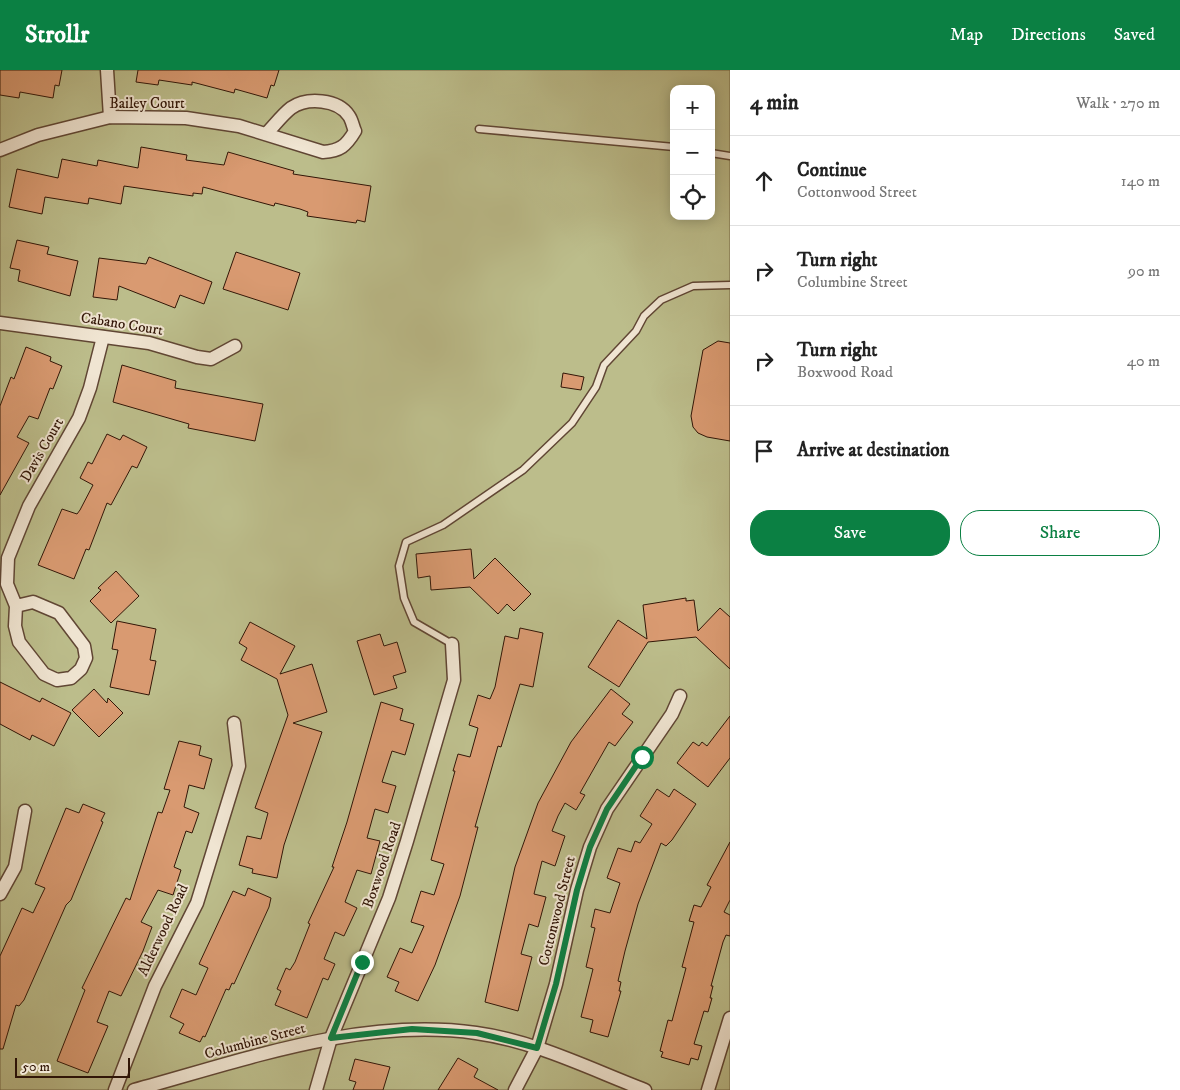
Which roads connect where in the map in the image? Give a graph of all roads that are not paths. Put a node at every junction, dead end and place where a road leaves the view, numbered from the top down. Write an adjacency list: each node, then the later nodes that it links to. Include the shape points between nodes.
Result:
1 (107, 70): 2 (street)
2 (110, 117): 4 (street, Bailey Court, via 186,118 239,126); 6 (street, Bailey Court, via 38,135)
3 (479, 129): 5 (lane)
4 (266, 134): 4 (street, Bailey Court, via 323,152 336,151 348,144 354,131 349,116 337,106 318,101 304,102 290,109)
5 (670, 147)
6 (0, 150)
7 (715, 154): 8 (lane)
8 (730, 156)
9 (730, 285): 14 (lane, via 693,286 661,300 604,365 596,387 572,423 523,470 443,525 406,542 399,566 404,598 414,622)
10 (0, 324): 11 (street, Cabano Court)
11 (104, 337): 12 (street, Cabano Court, via 149,343 197,358 211,359); 13 (street, Davis Court, via 79,418 16,533 8,558 7,584)
12 (235, 346)
13 (16, 606): 13 (street, Davis Court, via 15,626 19,642 44,674 57,680 71,678 81,669 86,658 84,646 59,614 33,602)
14 (452, 644): 20 (street, Boxwood Road, via 454,680 408,841 389,898)
15 (680, 696): 21 (street, Cottonwood Street, via 672,714 607,809 590,847)
16 (234, 723): 22 (street, Alderwood Road, via 239,766 197,903 155,986)
17 (25, 811): 18 (street, via 15,867)
18 (0, 894)
19 (730, 1018): 27 (street)
20 (331, 1038): 21 (street, Columbine Street, via 412,1029 477,1033); 23 (street, Columbine Street); 24 (street, Boxwood Road)
21 (537, 1048): 25 (street, Cottonwood Street); 26 (street, Columbine Street)
22 (115, 1090)
23 (134, 1090)
24 (316, 1090)
25 (515, 1090)
26 (645, 1090)
27 (708, 1090)

